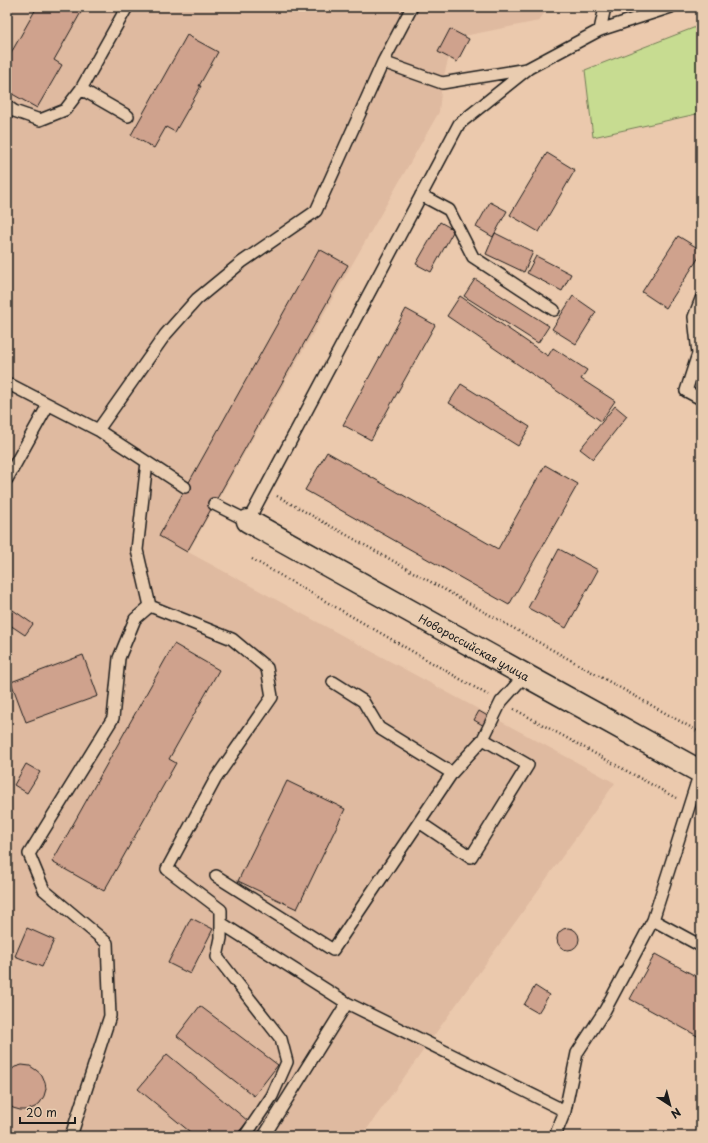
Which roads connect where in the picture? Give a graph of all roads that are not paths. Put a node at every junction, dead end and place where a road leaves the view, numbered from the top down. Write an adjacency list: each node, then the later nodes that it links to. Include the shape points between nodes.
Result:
1 (127, 7): 8 (lane)
2 (412, 7): 6 (lane)
3 (605, 7): 5 (lane)
4 (671, 7): 5 (lane)
5 (600, 30): 7 (lane)
6 (383, 62): 7 (lane, via 442,83); 17 (lane, via 316,211 242,262 197,299 165,334)
7 (529, 68): 11 (lane, via 459,124)
8 (81, 89): 9 (lane, via 65,110 40,120); 10 (lane)
9 (7, 106)
10 (128, 116)
11 (421, 195): 13 (lane, via 449,210 473,257); 22 (lane)
12 (701, 299): 15 (lane, via 694,317 698,354 686,391)
13 (554, 310)
14 (7, 383): 16 (lane)
15 (701, 399)
16 (48, 405): 17 (lane); 19 (lane)
17 (98, 430): 18 (lane)
18 (147, 462): 20 (lane); 23 (lane, via 137,550)
19 (7, 479)
20 (185, 487)
21 (214, 504): 22 (lane)
22 (248, 521): 24 (street, Новороссийская улица)
23 (150, 606): 32 (lane, via 232,638 267,668 272,698 216,778 167,869 221,910); 36 (lane, via 135,619 119,658 113,718 29,854 44,890 107,943 110,1016)
24 (525, 676): 26 (lane, via 501,702); 27 (street, Новороссийская улица)
25 (333, 682): 28 (lane, via 362,701 379,728)
26 (483, 739): 28 (lane); 29 (lane, via 528,765 471,858)
27 (701, 772): 31 (lane)
28 (452, 773): 29 (lane)
29 (419, 822): 30 (lane, via 333,950)
30 (216, 876)
31 (653, 920): 33 (lane); 35 (lane, via 605,1010 577,1053)
32 (221, 923): 34 (lane); 37 (lane, via 217,957 281,1039 287,1062 272,1096)
33 (701, 946)
34 (347, 1003): 35 (lane); 38 (lane)
35 (565, 1111): 39 (lane)
36 (71, 1136)
37 (245, 1136)
38 (264, 1136)
39 (555, 1136)

